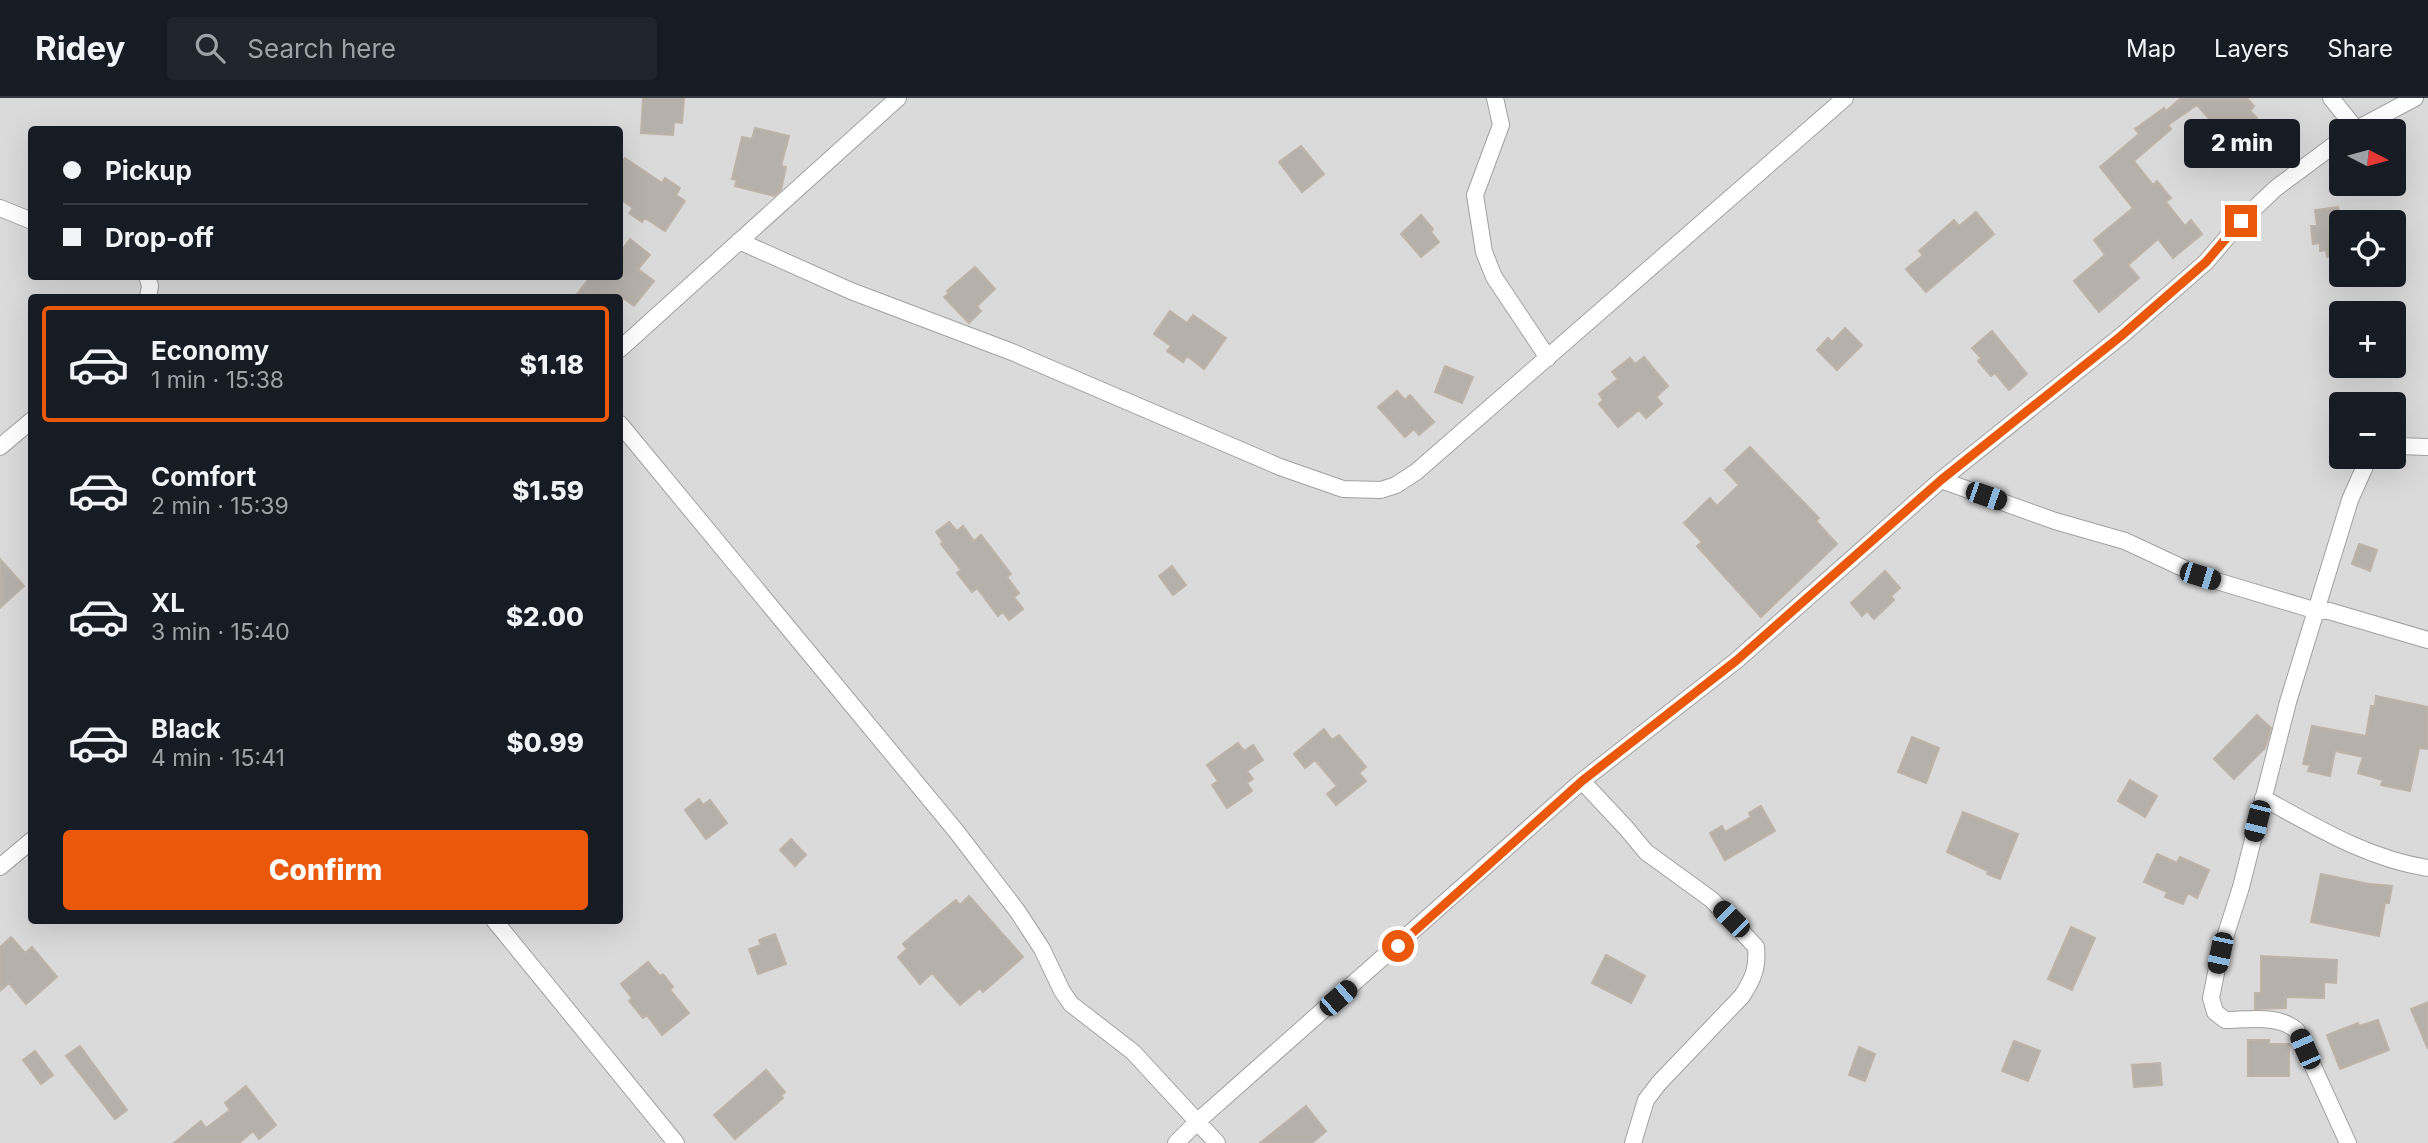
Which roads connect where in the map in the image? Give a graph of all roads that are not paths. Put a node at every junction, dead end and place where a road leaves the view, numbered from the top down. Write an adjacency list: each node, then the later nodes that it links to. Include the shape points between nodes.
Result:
1 (898, 98): 11 (street)
2 (1495, 98): 13 (street, via 1502,125 1475,195 1484,252 1494,277)
3 (1845, 98): 13 (street)
4 (2331, 98): 6 (street)
5 (2415, 98): 7 (street)
6 (2347, 119)
7 (2376, 119)
8 (2329, 149): 20 (street, via 2276,188 2206,262 2121,336)
9 (0, 208): 10 (street)
10 (28, 219)
11 (739, 241): 12 (street); 13 (street, via 1279,467 1343,489 1381,490 1396,485)
12 (623, 346)
13 (1548, 358)
14 (28, 423): 17 (street)
15 (623, 428): 29 (street, via 956,831 1036,940 1071,1004 1133,1052)
16 (2406, 446): 18 (street)
17 (0, 447)
18 (2428, 447)
19 (2364, 469): 21 (street)
20 (1941, 480): 21 (street, via 2125,541 2200,576); 23 (street, via 1737,660)
21 (2317, 611): 22 (street); 24 (street, via 2287,702)
22 (2428, 640)
23 (1582, 781): 29 (street); 33 (street, via 1646,852 1712,900 1756,947 1757,969 1742,996 1658,1083 1646,1100)
24 (2263, 798): 27 (street, via 2351,845); 34 (street, via 2211,998 2215,1012 2225,1020 2277,1021 2289,1023 2297,1031)
25 (28, 843): 26 (street)
26 (0, 867)
27 (2428, 868)
28 (497, 924): 30 (street)
29 (1199, 1121): 31 (street); 32 (street)
30 (676, 1143)
31 (1176, 1143)
32 (1217, 1143)
33 (1633, 1143)
34 (2348, 1143)

